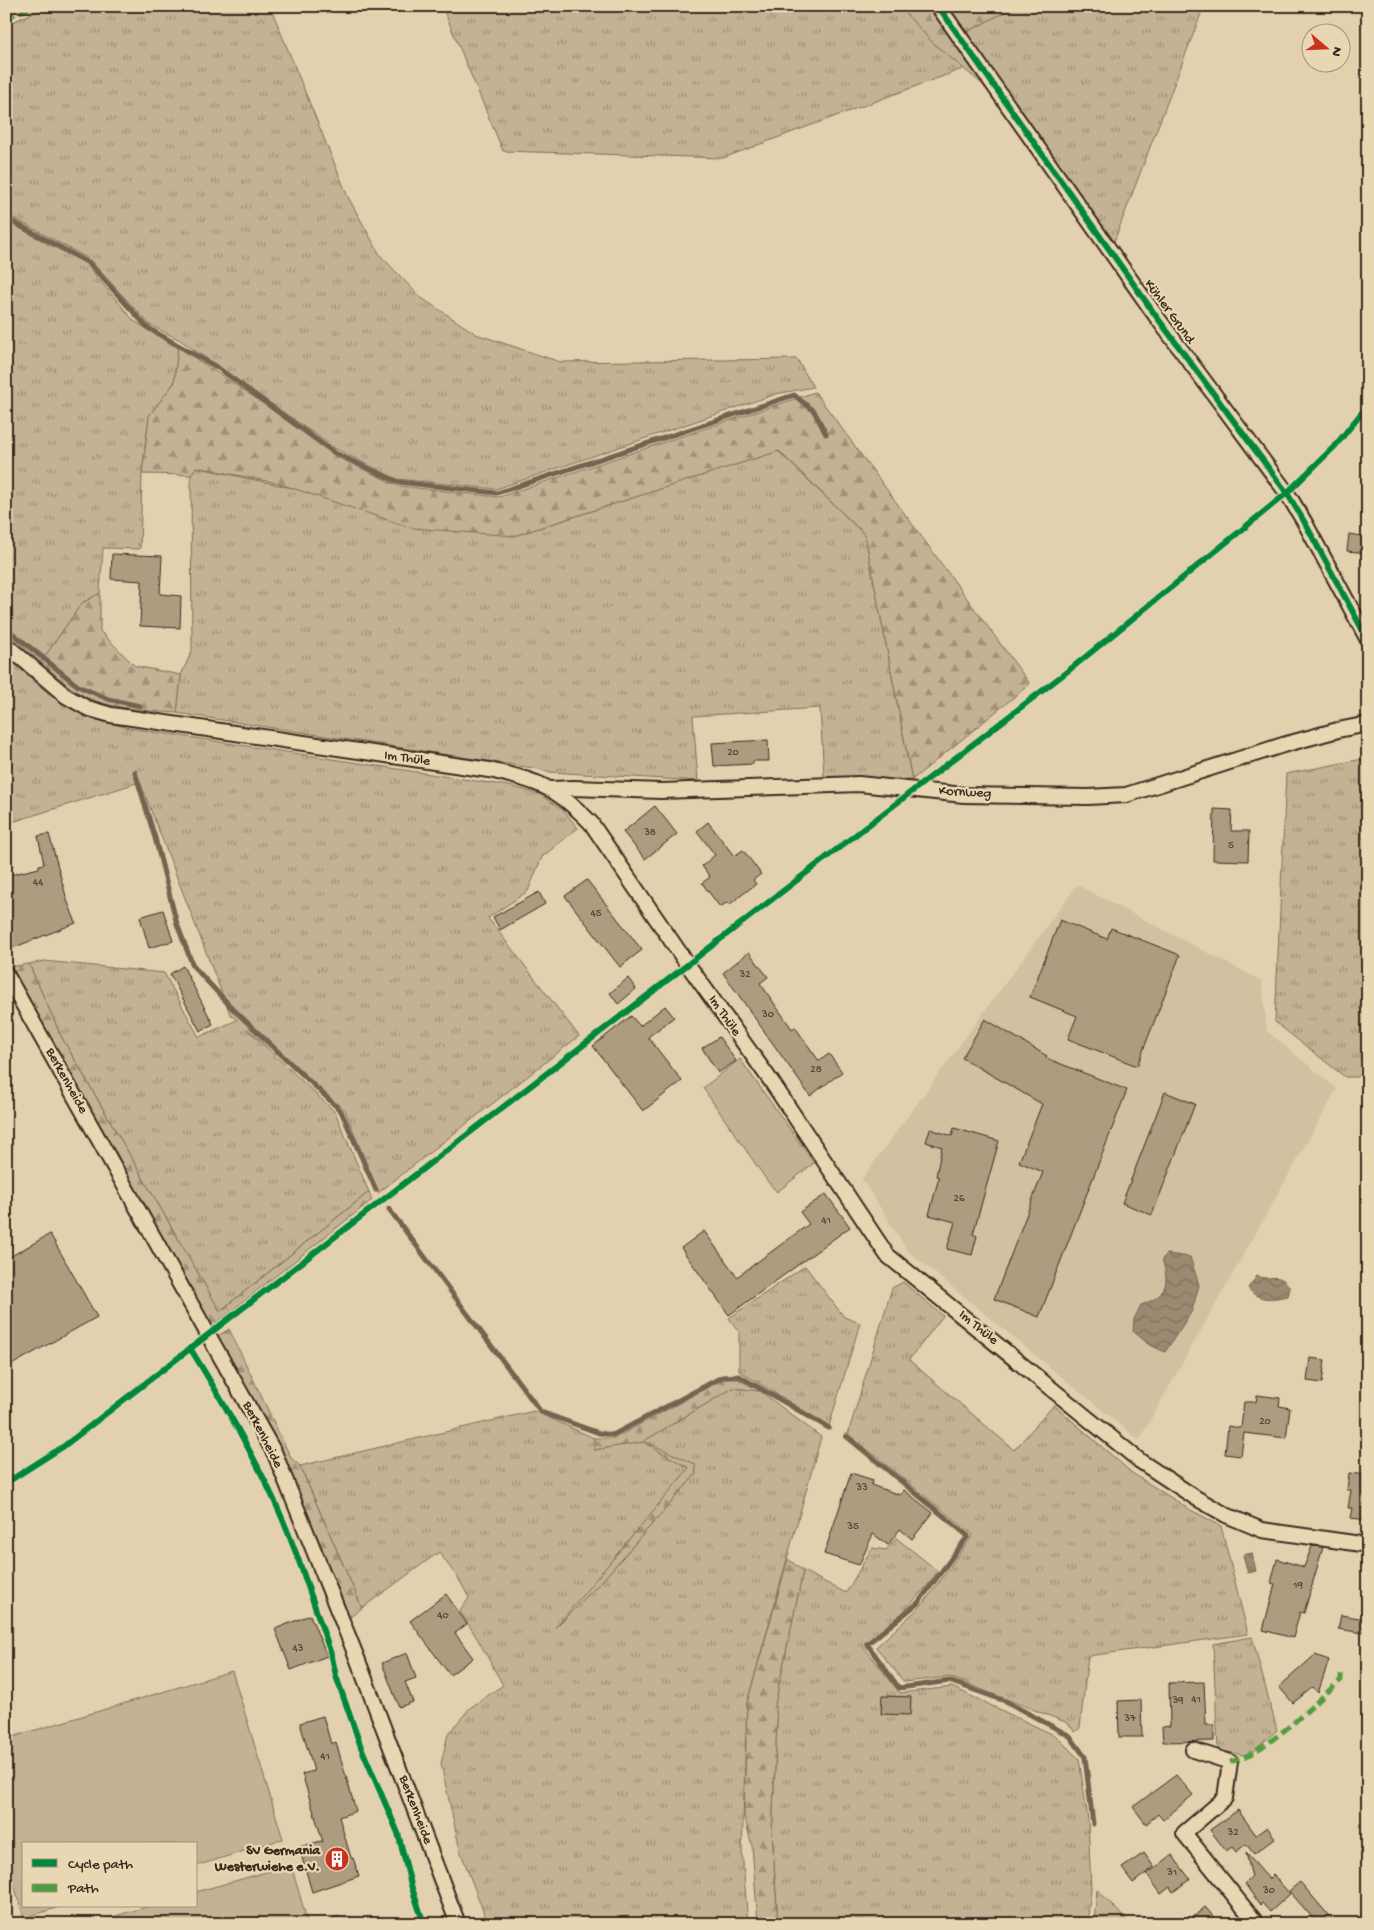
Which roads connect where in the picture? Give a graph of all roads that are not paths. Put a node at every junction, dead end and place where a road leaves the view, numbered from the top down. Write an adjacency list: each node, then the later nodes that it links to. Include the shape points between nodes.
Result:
1 (938, 6): 2 (street, Kühler Grund, via 1156,316 1287,493)
2 (1368, 640)
3 (6, 645): 5 (street, Im Thüle, via 66,696 87,708 111,715 488,770 528,779)
4 (1368, 724): 5 (street, Kornweg, via 1283,745 1126,795 964,795 859,784 661,791)
5 (552, 789): 7 (street, Im Thüle, via 591,823 886,1254 1140,1461 1196,1498 1262,1530)
6 (6, 974): 9 (street, Berkenheide, via 274,1454 358,1658)
7 (1368, 1544)
8 (1193, 1750): 10 (street, via 1230,1762 1225,1798 1184,1833)
9 (458, 1924)
10 (1257, 1924)

